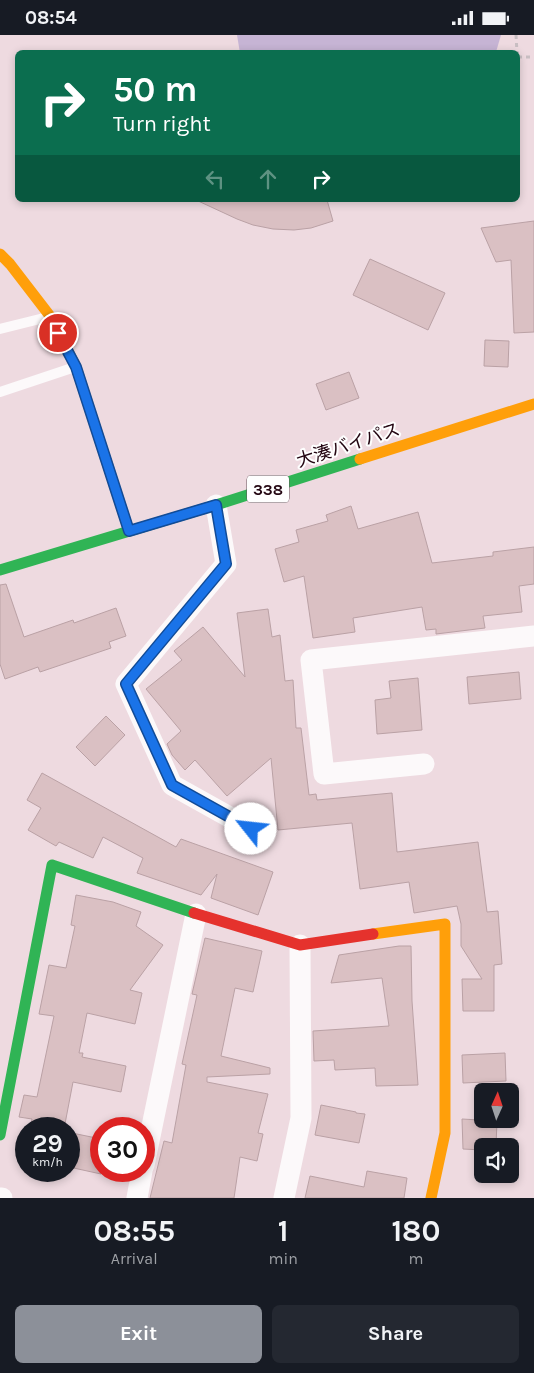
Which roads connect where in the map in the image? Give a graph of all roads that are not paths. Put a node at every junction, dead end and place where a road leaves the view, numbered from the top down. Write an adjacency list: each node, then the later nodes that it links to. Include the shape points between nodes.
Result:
1 (0, 254): 2 (main road)
2 (50, 316): 3 (lane); 4 (main road)
3 (0, 329)
4 (76, 367): 5 (lane); 8 (main road)
5 (0, 392)
6 (534, 404): 7 (main road, 大湊バイパス / 338)
7 (216, 505): 8 (main road, 大湊バイパス / 338); 12 (street, via 226,564 126,684 172,785)
8 (129, 531): 9 (main road, 大湊バイパス / 338)
9 (0, 570)
10 (534, 636): 11 (street, via 311,660 324,774)
11 (424, 764)
12 (251, 829)
13 (196, 914): 14 (main road); 15 (street); 16 (main road, via 52,865)
14 (300, 945): 19 (street, via 301,1118); 20 (main road, via 445,924 445,1133)
15 (154, 1117)
16 (0, 1135)
17 (140, 1182): 18 (street)
18 (137, 1198)
19 (284, 1198)
20 (431, 1198)

